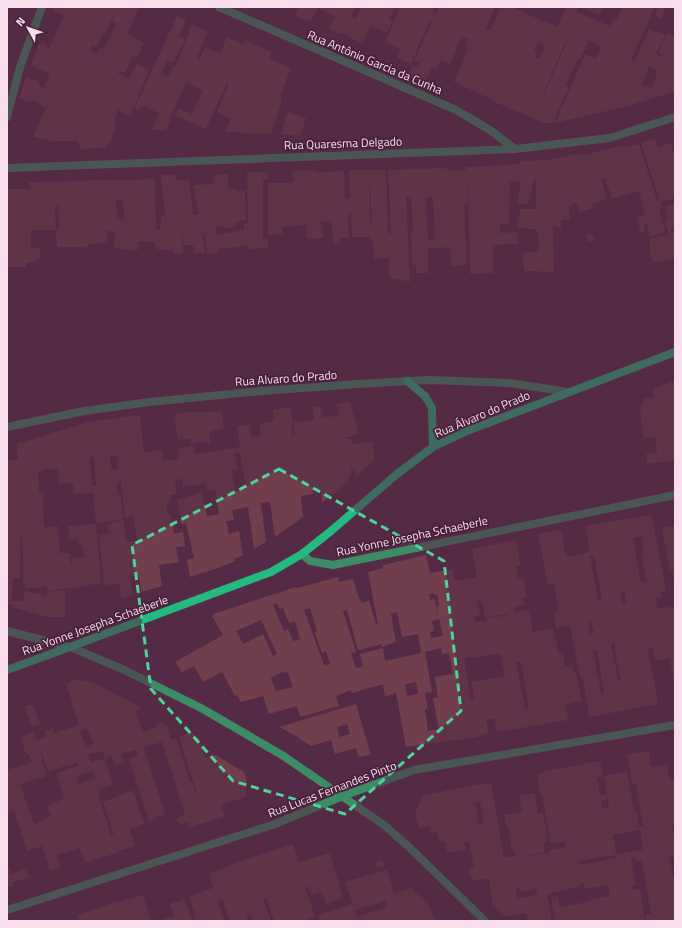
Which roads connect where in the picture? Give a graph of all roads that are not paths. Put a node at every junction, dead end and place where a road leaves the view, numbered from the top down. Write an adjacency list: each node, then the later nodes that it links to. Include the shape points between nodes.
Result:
1 (42, 7): 4 (street, via 20,67)
2 (219, 7): 5 (street, Rua Antônio Garcia da Cunha, via 456,110 490,130)
3 (675, 116): 5 (street, Rua Quaresma Delgado, via 610,138)
4 (7, 117)
5 (515, 149): 6 (street, Rua Quaresma Delgado)
6 (7, 168)
7 (675, 352): 9 (street, Rua Álvaro do Prado)
8 (407, 381): 9 (street, Rua Alvaro do Prado, via 510,383); 10 (street, Rua Alvaro do Prado, via 149,402); 11 (street, via 425,396 432,408)
9 (568, 392): 11 (street, Rua Álvaro do Prado)
10 (7, 427)
11 (433, 447): 13 (street, Rua Álvaro do Prado)
12 (675, 495): 13 (street, Rua Yonne Josepha Schaeberle, via 333,565 310,561)
13 (302, 554): 15 (street, Rua Yonne Josepha Schaeberle, via 270,572)
14 (7, 631): 15 (street)
15 (70, 648): 16 (street, Rua Yonne Josepha Schaeberle); 18 (street, via 120,668 202,708 282,755)
16 (7, 670)
17 (675, 725): 18 (street, Rua Lucas Fernandes Pinto, via 414,770)
18 (343, 796): 19 (street, Rua Lucas Fernandes Pinto, via 275,824); 20 (street, via 400,839)
19 (7, 910)
20 (485, 921)

